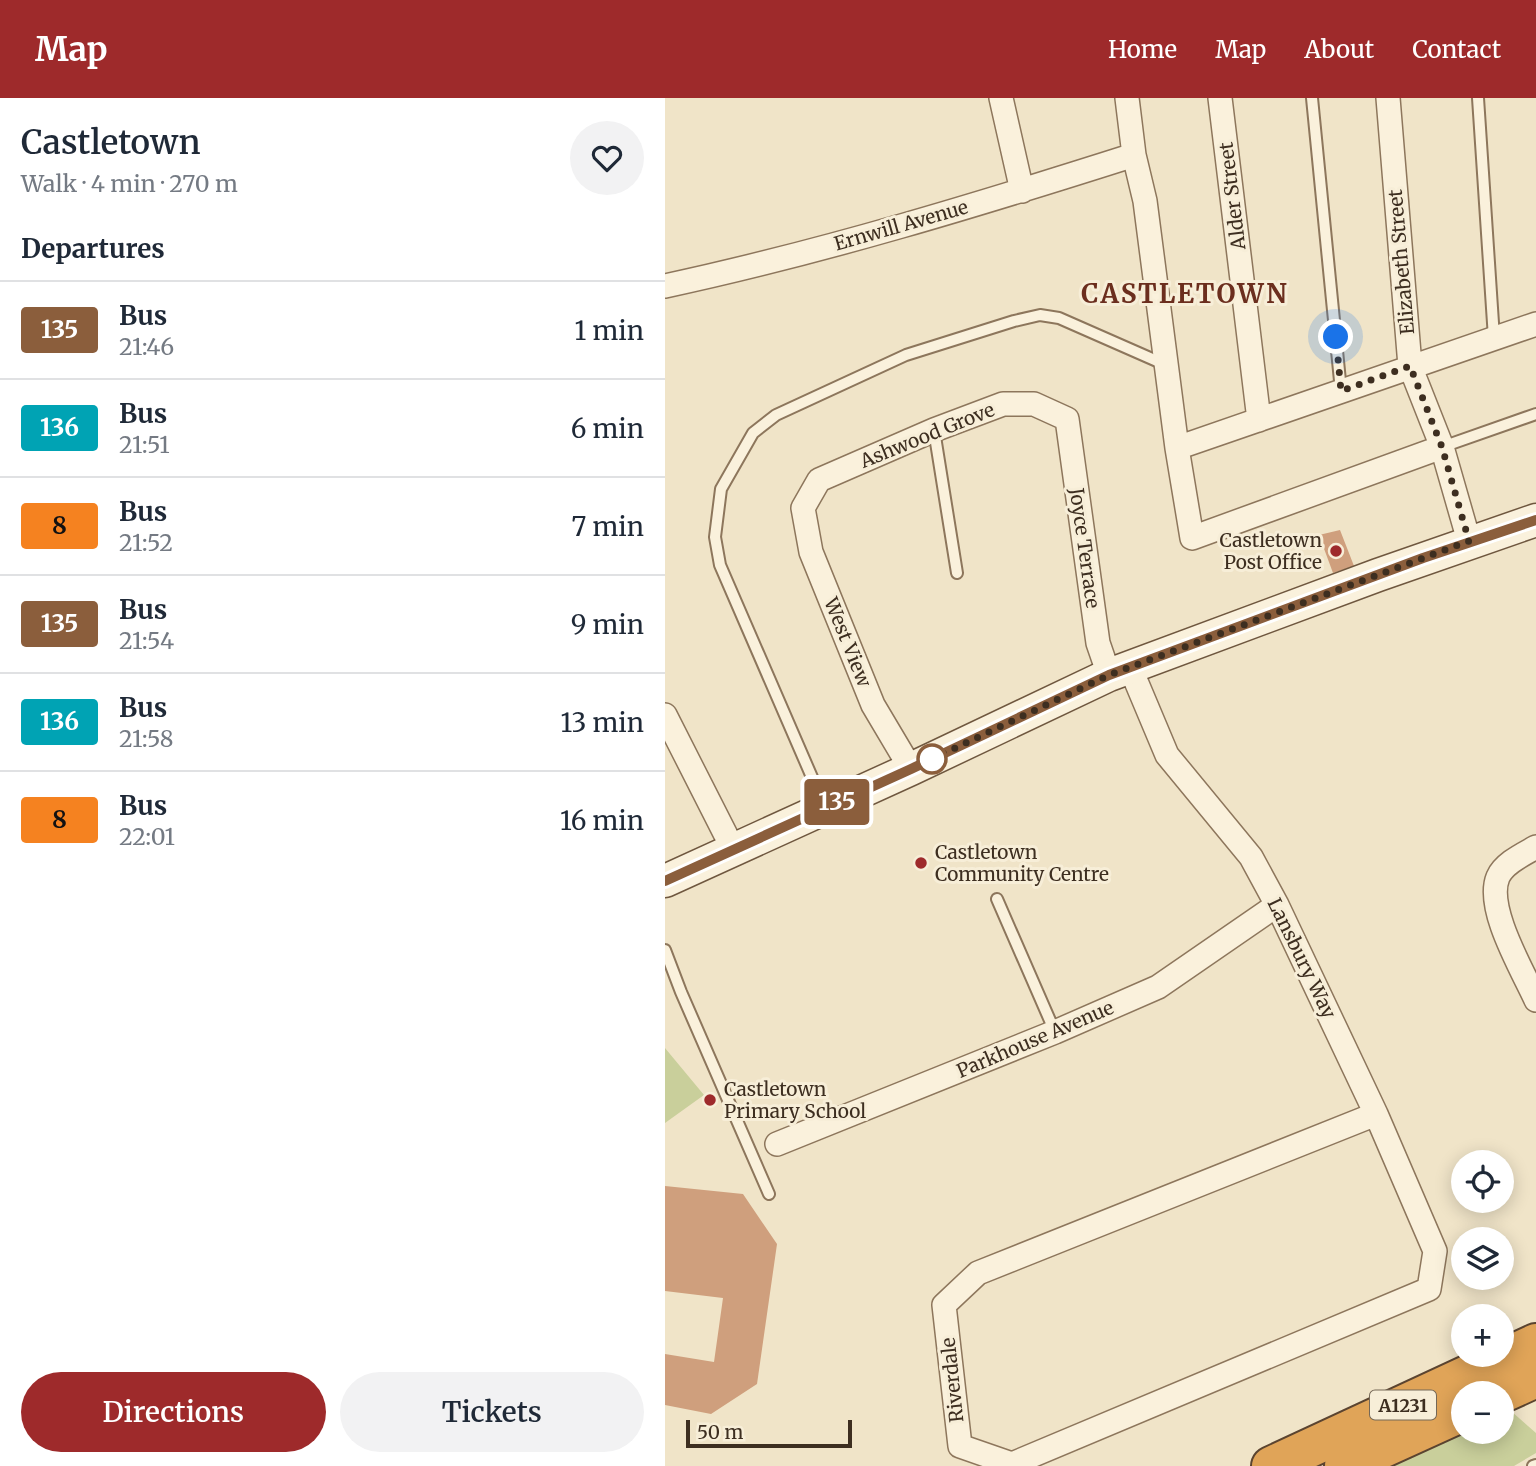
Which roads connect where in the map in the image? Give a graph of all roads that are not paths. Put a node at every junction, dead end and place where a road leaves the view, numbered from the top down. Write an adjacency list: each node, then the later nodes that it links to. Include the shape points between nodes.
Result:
1 (1001, 98): 8 (street)
2 (1127, 98): 7 (street)
3 (1220, 98): 17 (street, Alder Street)
4 (1311, 98): 14 (lane)
5 (1388, 98): 13 (street, Elizabeth Street)
6 (1478, 98): 11 (lane)
7 (1134, 155): 8 (street, Ernwill Avenue); 12 (street, via 1145,201)
8 (1022, 191): 9 (street, Ernwill Avenue, via 741,270)
9 (665, 286)
10 (1536, 324): 11 (street)
11 (1494, 338): 13 (street)
12 (1166, 365): 20 (street); 28 (lane, via 1059,318 1040,315 905,355 776,415 753,433 721,489 715,537 720,565)
13 (1410, 366): 14 (street); 19 (street, Elizabeth Street)
14 (1341, 391): 17 (street)
15 (1536, 414): 19 (lane)
16 (1067, 419): 18 (street, Ashwood Grove, via 1034,404 1003,404); 25 (street, Joyce Terrace, via 1098,643)
17 (1259, 420): 20 (street)
18 (934, 430): 21 (street, Ashwood Grove, via 819,480); 24 (lane)
19 (1442, 447): 20 (street, via 1192,538); 23 (street, Elizabeth Street)
20 (1177, 448)
21 (803, 508): 27 (street, West View, via 811,552 873,705)
22 (1536, 521): 23 (street)
23 (1469, 541): 25 (street)
24 (957, 573)
25 (1120, 671): 27 (street); 33 (street, Lansbury Way, via 1167,755 1251,857)
26 (665, 715): 30 (street)
27 (911, 769): 28 (street)
28 (825, 808): 30 (street)
29 (1536, 846): 35 (street, via 1506,866 1495,894 1498,915)
30 (733, 849): 31 (street)
31 (665, 880)
32 (997, 899): 36 (lane)
33 (1277, 905): 36 (street, Parkhouse Avenue, via 1158,987); 37 (street, Lansbury Way)
34 (665, 950): 39 (lane)
35 (1536, 1000)
36 (1055, 1032): 38 (street, Parkhouse Avenue)
37 (1376, 1114): 40 (street, Lansbury Way, via 1436,1251); 40 (street, Riverdale, via 978,1273 944,1305 960,1446 1012,1464 1429,1289)
38 (777, 1144)
39 (769, 1194)
40 (1432, 1269)
41 (1536, 1343): 45 (highway, A1231)
42 (1536, 1378): 43 (highway)
43 (1514, 1388)
44 (1451, 1417): 46 (highway, A1231)
45 (1271, 1466)
46 (1344, 1466)

